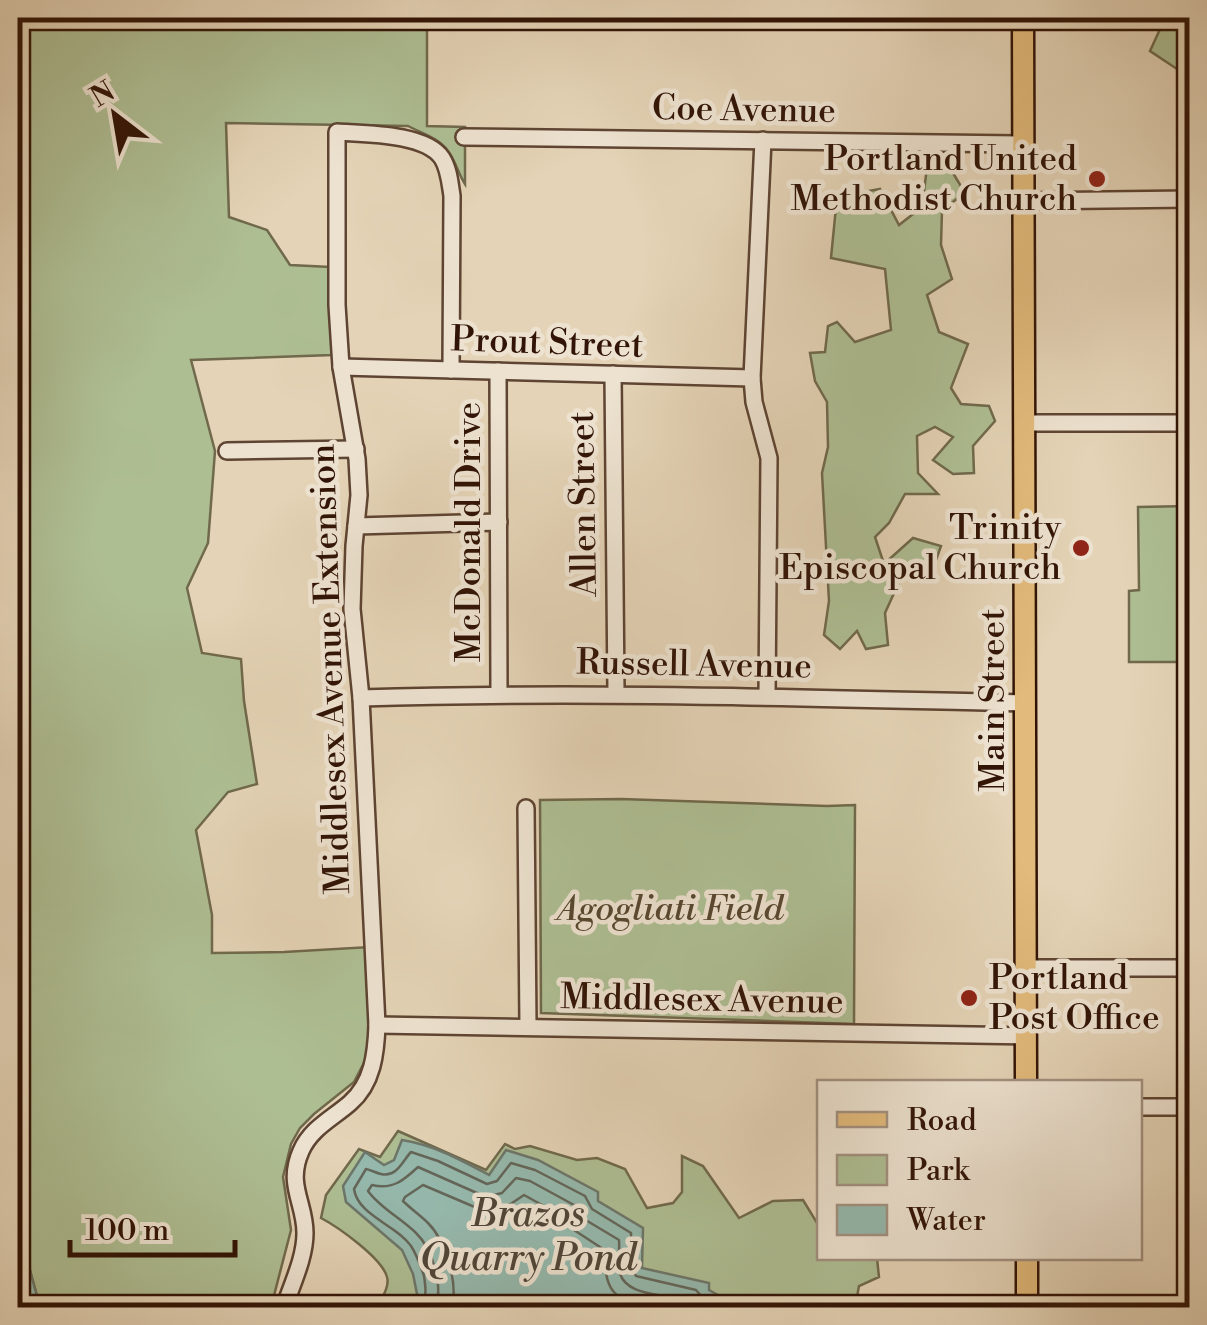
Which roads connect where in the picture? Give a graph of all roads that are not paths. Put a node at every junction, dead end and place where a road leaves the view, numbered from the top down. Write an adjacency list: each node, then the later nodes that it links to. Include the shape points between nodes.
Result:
1 (1023, 18): 4 (main road, Main Street)
2 (464, 138): 3 (street, Coe Avenue)
3 (763, 140): 4 (street, Coe Avenue); 11 (street)
4 (1024, 144): 6 (main road, Main Street)
5 (1190, 199): 6 (street)
6 (1024, 201): 12 (main road, Main Street)
7 (341, 367): 8 (street, Prout Street); 8 (street, Middlesex Avenue Extension, via 336,132 401,138 440,155 452,196); 14 (street, Middlesex Avenue Extension)
8 (451, 370): 9 (street, Prout Street)
9 (498, 371): 10 (street, Prout Street); 16 (street, McDonald Drive)
10 (613, 374): 11 (street, Prout Street); 18 (street, Allen Street)
11 (752, 378): 20 (street, via 769,458)
12 (1025, 423): 13 (street); 22 (main road, Main Street)
13 (1190, 423)
14 (356, 448): 15 (street); 17 (street, Middlesex Avenue Extension)
15 (227, 452)
16 (498, 522): 17 (street); 19 (street, McDonald Drive)
17 (356, 526): 21 (street, Middlesex Avenue Extension, via 352,609)
18 (616, 693): 19 (street, Russell Avenue); 20 (street, Russell Avenue)
19 (499, 694): 21 (street, Russell Avenue)
20 (767, 696): 22 (street, Russell Avenue)
21 (361, 698): 26 (street, Middlesex Avenue Extension)
22 (1025, 703): 24 (main road, Main Street)
23 (526, 808): 27 (street)
24 (1026, 968): 25 (street); 28 (main road, Main Street)
25 (1190, 968)
26 (377, 1026): 27 (street, Middlesex Avenue); 33 (street, Middlesex Avenue Extension, via 376,1054 363,1088 314,1132 298,1158 294,1183 304,1243)
27 (528, 1026): 28 (street, Middlesex Avenue)
28 (1026, 1036): 29 (main road, Main Street)
29 (1026, 1080)
30 (1142, 1107): 31 (street)
31 (1190, 1107)
32 (1027, 1260): 34 (main road)
33 (284, 1308)
34 (1027, 1308)

